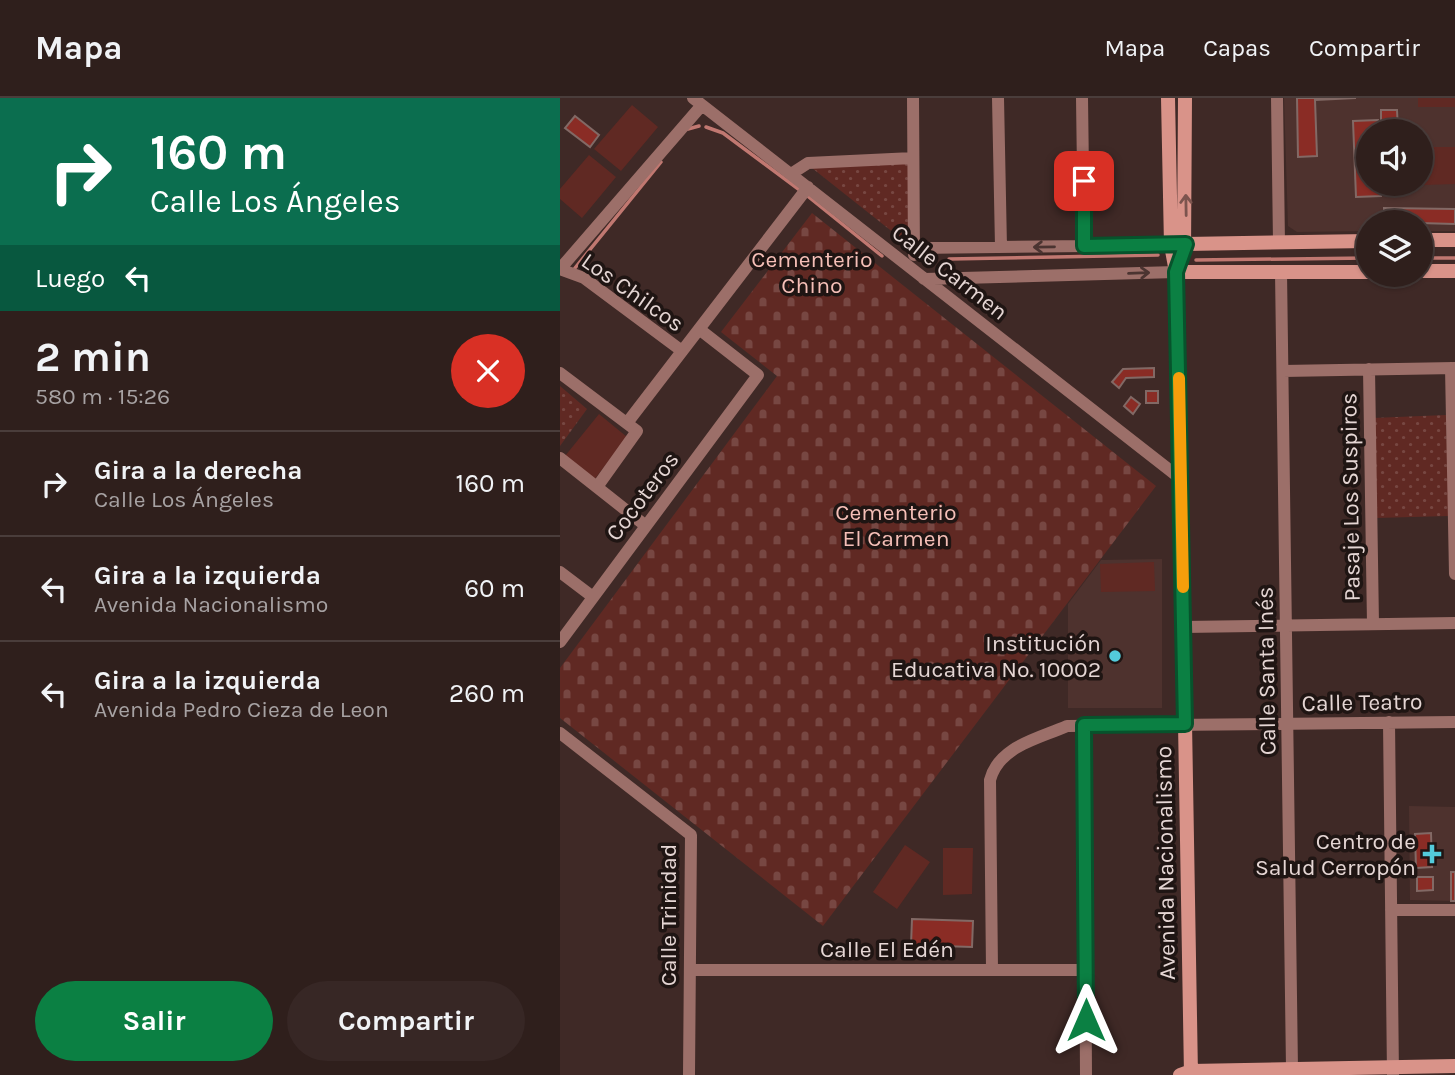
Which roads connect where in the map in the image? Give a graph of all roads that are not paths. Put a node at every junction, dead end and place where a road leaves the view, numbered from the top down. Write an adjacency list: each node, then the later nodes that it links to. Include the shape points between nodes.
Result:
1 (912, 98): 8 (street)
2 (998, 98): 18 (street)
3 (1082, 98): 17 (street)
4 (1168, 98): 16 (street)
5 (1185, 98): 15 (street, one-way to 5)
6 (1277, 98): 14 (street)
7 (697, 101): 9 (street, Calle Carmen); 21 (street)
8 (913, 158): 9 (street, via 808,163); 19 (street)
9 (791, 174): 10 (street, Calle Carmen)
10 (808, 187): 20 (street, Calle Carmen); 28 (street, Cocoteros)
11 (1433, 240): 12 (street)
12 (1455, 240)
13 (1356, 241): 14 (street)
14 (1279, 243): 15 (street)
15 (1186, 244): 16 (street); 24 (street)
16 (1171, 245): 17 (street); 24 (street)
17 (1084, 246): 18 (street, one-way to 18)
18 (1001, 247): 19 (street)
19 (915, 248): 20 (street)
20 (911, 268): 27 (street, Calle Carmen)
21 (560, 269): 29 (street, Los Chilcos, via 584,278)
22 (1433, 271): 23 (street)
23 (1455, 271)
24 (1176, 272): 25 (street); 27 (street, one-way to 24); 36 (street, Avenida Nacionalismo)
25 (1281, 272): 26 (street); 32 (street, Calle Santa Inés)
26 (1356, 272)
27 (924, 279): 36 (street, Calle Carmen)
28 (699, 329): 29 (street, Cocoteros); 38 (street, Cocoteros, via 758,375)
29 (682, 351): 34 (street, Cocoteros)
30 (1453, 368): 31 (street); 40 (street)
31 (1369, 369): 32 (street); 43 (street, Pasaje Los Suspiros)
32 (1283, 370): 44 (street, Calle Santa Inés)
33 (560, 373): 34 (street)
34 (632, 427): 37 (street, Cocoteros)
35 (560, 458): 37 (street)
36 (1181, 480): 45 (street, Avenida Nacionalismo)
37 (597, 487): 38 (street)
38 (646, 526): 41 (street, Cocoteros)
39 (560, 572): 41 (street)
40 (1455, 574)
41 (593, 597): 46 (street, Cocoteros)
42 (1455, 623): 43 (street)
43 (1373, 624): 44 (street)
44 (1286, 625): 45 (street); 49 (street, Calle Santa Inés)
45 (1183, 627): 50 (street, Avenida Nacionalismo)
46 (560, 642)
47 (1389, 722): 48 (street, Calle Teatro); 49 (street, Calle Teatro); 53 (street)
48 (1455, 722)
49 (1288, 723): 50 (street, Calle Teatro); 59 (street, Calle Santa Inés)
50 (1185, 724): 51 (street, Calle Teatro); 61 (street, Avenida Nacionalismo)
51 (1084, 725): 56 (street, Calle Teatro, via 1067,726 1012,750 993,769); 57 (street)
52 (560, 733): 55 (street, Calle Trinidad, via 691,835)
53 (1391, 910): 54 (street); 60 (street)
54 (1455, 910)
55 (690, 970): 56 (street, Calle El Edén); 62 (street, Calle Trinidad)
56 (992, 970): 57 (street, Calle El Edén)
57 (1085, 970): 63 (street)
58 (1455, 1066): 60 (street)
59 (1293, 1069): 60 (street); 61 (street)
60 (1393, 1071)
61 (1188, 1074)
62 (689, 1075)
63 (1086, 1075)

